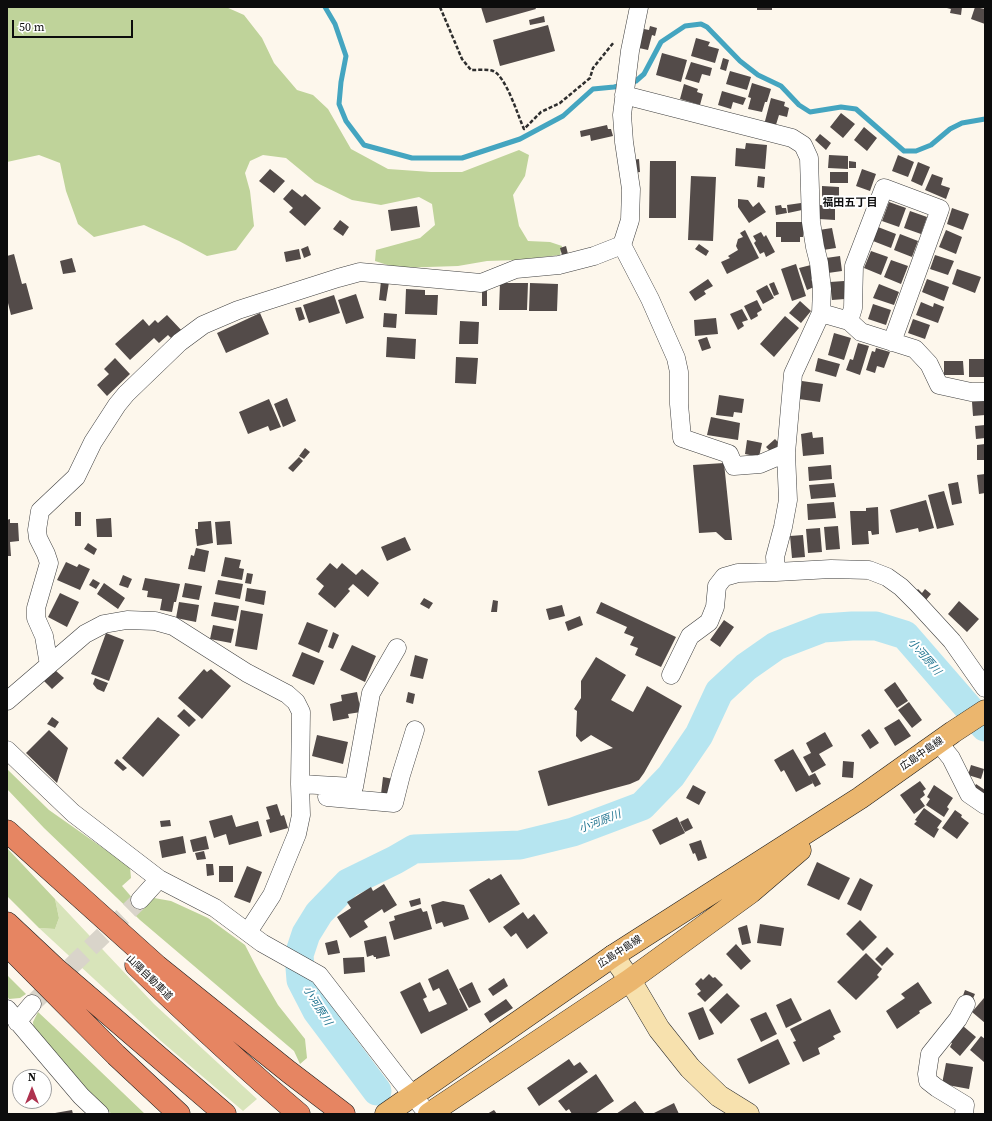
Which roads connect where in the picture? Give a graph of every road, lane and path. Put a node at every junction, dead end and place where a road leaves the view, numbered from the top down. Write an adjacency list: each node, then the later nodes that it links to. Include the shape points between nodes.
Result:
1 (440, 7): 2 (path, via 462,59 471,70 494,71 501,77 524,129 541,112 560,103 590,78 593,68)
2 (637, 14): 3 (street)
3 (624, 95): 4 (street, via 624,142 631,189 630,220); 5 (street, via 792,138 803,145 809,158 811,222 822,289)
4 (622, 245): 9 (street, via 676,358 682,438 729,454 734,466 760,464); 12 (street, via 594,256 559,265 516,269 481,283 360,272 238,310 203,325 180,342 126,394 93,442 76,477 40,511 38,538 48,562 36,608 36,618 44,636)
5 (821, 313): 6 (street); 9 (street, via 793,374)
6 (849, 321): 7 (street, via 861,332); 7 (street, via 853,308 854,266 884,188 940,209)
7 (892, 342): 8 (street, via 915,350 929,364 939,385 971,392)
8 (985, 392)
9 (786, 453): 10 (street, via 788,500 775,557)
10 (776, 572): 13 (street, via 738,573 724,577 717,586 709,622 690,636); 14 (street, via 869,570 888,577 901,587 952,641)
11 (398, 648): 20 (street, via 371,693 354,787)
12 (48, 665): 15 (street); 20 (street, via 85,634 104,624 127,620 155,621 173,626 246,673 287,694 296,702 301,712)
13 (671, 675)
14 (985, 688)
15 (7, 701)
16 (985, 711): 18 (main road, 広島中島線)
17 (415, 730): 20 (street, via 394,803)
18 (945, 737): 21 (main road, 広島中島線); 22 (street, via 951,758 969,794)
19 (7, 750): 24 (street, via 73,812)
20 (300, 790): 27 (street, via 301,815 297,834 272,895)
21 (860, 798): 29 (main road, 広島中島線); 30 (main road, 広島中島線, via 751,892)
22 (985, 805)
23 (7, 832): 38 (highway, 山陽自動車道, via 99,930 192,1019); 39 (highway, via 157,966)
24 (159, 879): 25 (street); 27 (street, via 215,908)
25 (140, 900)
26 (7, 923): 37 (highway, via 55,968)
27 (248, 932): 34 (street, via 262,943 319,975)
28 (7, 945): 36 (highway, via 116,1055)
29 (612, 956): 30 (street); 34 (main road, 広島中島線)
30 (630, 980): 41 (main road, 広島中島線); 42 (street, via 659,1029 690,1068 719,1096)
31 (32, 1004): 33 (street)
32 (966, 1004): 43 (street, via 958,1019 930,1054 927,1074 928,1081 965,1104)
33 (12, 1015): 35 (street, via 81,1096)
34 (412, 1095): 40 (main road, 広島中島線); 41 (street)
35 (100, 1114)
36 (179, 1114)
37 (225, 1114)
38 (299, 1114)
39 (344, 1114)
40 (386, 1114)
41 (428, 1114)
42 (748, 1114)
43 (964, 1114)

